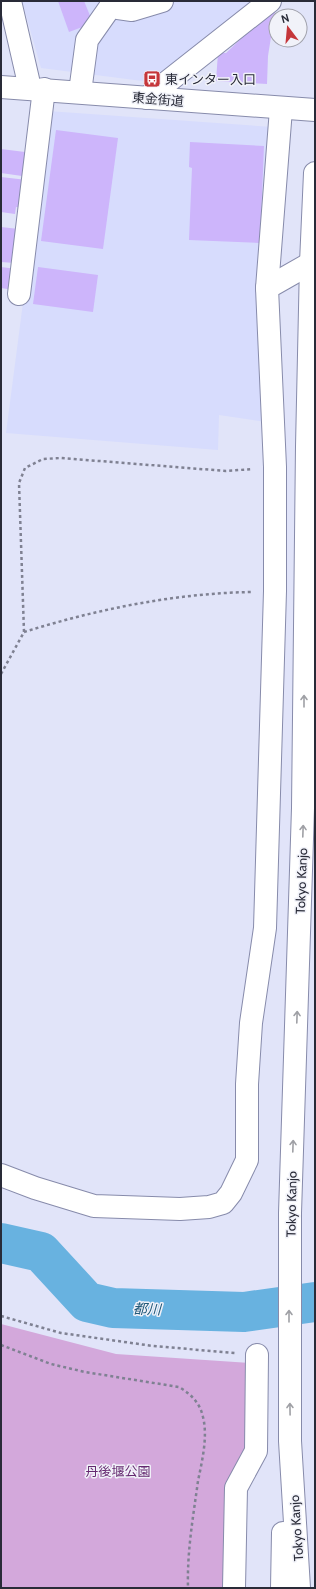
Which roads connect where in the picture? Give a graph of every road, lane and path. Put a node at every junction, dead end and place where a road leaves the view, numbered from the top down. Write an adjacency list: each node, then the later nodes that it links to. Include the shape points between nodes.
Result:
1 (10, 1): 6 (main road)
2 (159, 1): 4 (main road, via 132,10 118,8)
3 (270, 1): 8 (main road)
4 (112, 2): 7 (main road, via 87,40)
5 (1, 87): 6 (main road, 東金街道)
6 (37, 89): 7 (main road, 東金街道); 14 (main road)
7 (80, 92): 8 (main road, 東金街道)
8 (146, 98): 9 (main road, 東金街道)
9 (280, 109): 10 (main road, 東金街道); 13 (main road)
10 (315, 110)
11 (315, 173): 12 (main road, Tokyo Kanjo)
12 (310, 264): 13 (main road); 23 (main road, Tokyo Kanjo, one-way to 12, via 290,1214 303,808)
13 (267, 288): 15 (main road)
14 (19, 294)
15 (275, 467): 16 (main road); 17 (path, via 226,471 61,458 43,459 31,464 25,468 19,483)
16 (275, 591): 17 (path, via 222,592 129,605); 19 (main road, via 265,928 251,1023 246,1084 247,1160 223,1204 180,1209 94,1206)
17 (24, 632): 18 (path)
18 (1, 674)
19 (1, 1175)
20 (1, 1316): 22 (path, via 60,1333 153,1346)
21 (1, 1345): 24 (path, via 51,1364 179,1387 190,1393 197,1402 203,1417 205,1440 187,1557)
22 (257, 1355): 25 (main road, via 256,1452 236,1488)
23 (290, 1441): 26 (main road, via 283,1504); 27 (main road, Tokyo Kanjo)
24 (188, 1588)
25 (234, 1588)
26 (282, 1588)
27 (300, 1588)

